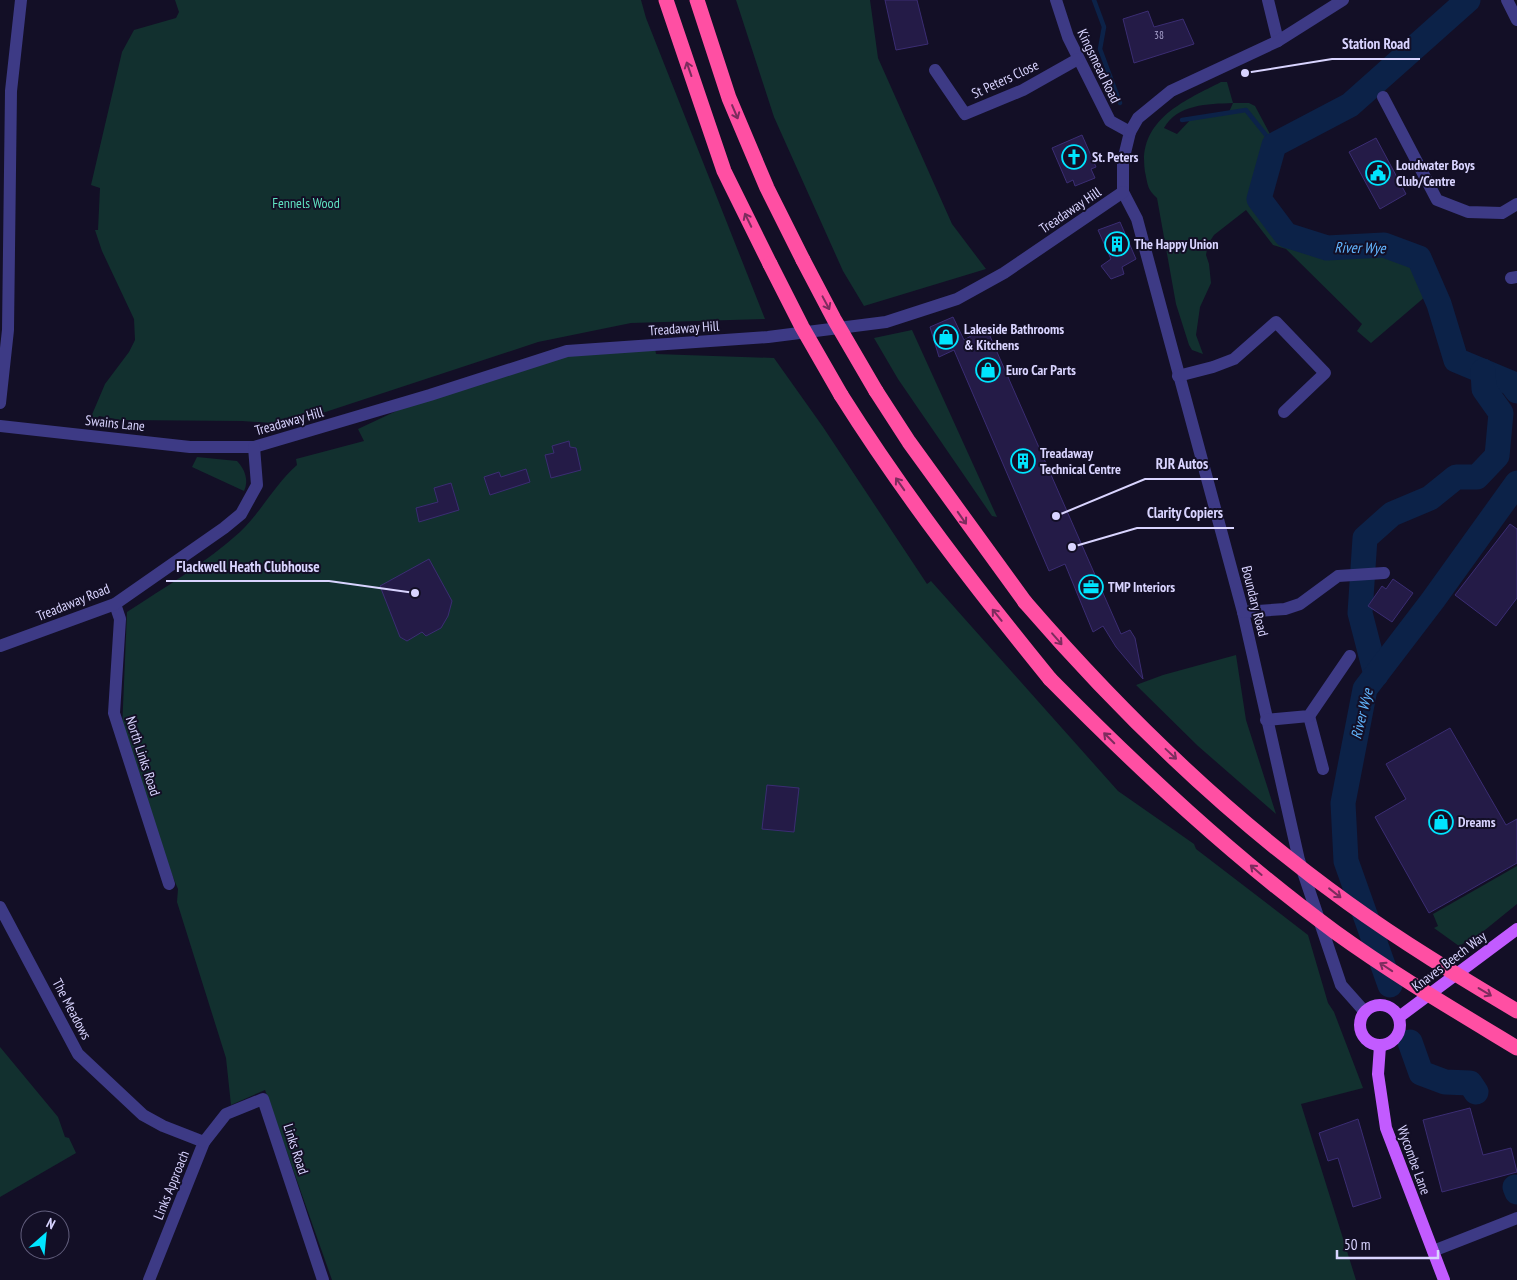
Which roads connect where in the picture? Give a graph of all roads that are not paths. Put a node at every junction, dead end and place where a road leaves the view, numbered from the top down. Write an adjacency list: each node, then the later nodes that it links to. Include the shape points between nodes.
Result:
1 (21, 0): 17 (street, via 11,91 8,330)
2 (666, 0): 37 (highway, one-way to 2, bridge, via 1404,979 1268,881 1127,756 1050,680 985,600 841,395 802,327 724,171)
3 (697, 0): 33 (highway, one-way to 33, bridge, via 729,98 767,188 834,319 914,450 1025,602 1118,704 1252,827 1347,903)
4 (1056, 0): 10 (street, Kingsmead Road)
5 (1268, 0): 9 (street)
6 (1343, 0): 9 (street)
7 (1508, 0): 8 (street)
8 (1517, 20)
9 (1278, 41): 13 (street, via 1172,91 1138,118)
10 (1078, 59): 11 (street, St Peters Close, via 1023,90 965,114); 13 (street, Kingsmead Road, via 1110,121)
11 (935, 70)
12 (1383, 97): 15 (street, via 1437,200 1468,212 1502,213)
13 (1130, 132): 14 (street, via 1123,161)
14 (1123, 192): 16 (street, Boundary Road, via 1137,219); 20 (street, Treadaway Hill, via 1004,273 957,299 886,322 768,337 567,351)
15 (1517, 204)
16 (1178, 376): 18 (street, via 1234,359 1276,322 1325,373); 24 (street, Boundary Road)
17 (0, 403)
18 (1284, 412)
19 (0, 426): 21 (street, Swains Lane)
20 (254, 447): 21 (street, Treadaway Hill); 23 (street, Treadaway Road, via 257,485 240,514)
21 (226, 448)
22 (1384, 573): 24 (street, via 1338,576 1300,604 1285,609)
23 (115, 604): 25 (street, Treadaway Road); 30 (street, North Links Road, via 120,619 114,713)
24 (1243, 612): 28 (street, Boundary Road)
25 (0, 646)
26 (1350, 656): 27 (street)
27 (1309, 716): 28 (street); 29 (street)
28 (1266, 720): 34 (street, Boundary Road, via 1305,878 1341,986)
29 (1323, 770)
30 (169, 884)
31 (0, 907): 38 (street, The Meadows, via 78,1054 143,1115)
32 (1517, 929): 35 (main road, Knaves Beech Way)
33 (1517, 1011)
34 (1365, 1012): 35 (main road, via 1383,1005); 36 (main road, via 1360,1024 1364,1037)
35 (1399, 1017): 36 (main road, via 1398,1036 1387,1045)
36 (1380, 1046): 41 (main road, Wycombe Lane, via 1378,1074 1386,1128)
37 (1517, 1048)
38 (163, 1126): 39 (street, Links Approach)
39 (204, 1142): 42 (street, Links Approach); 43 (street, Links Road, via 226,1114 263,1099)
40 (1517, 1218): 41 (street)
41 (1433, 1251): 44 (main road, Wycombe Lane)
42 (149, 1280)
43 (323, 1280)
44 (1444, 1280)

